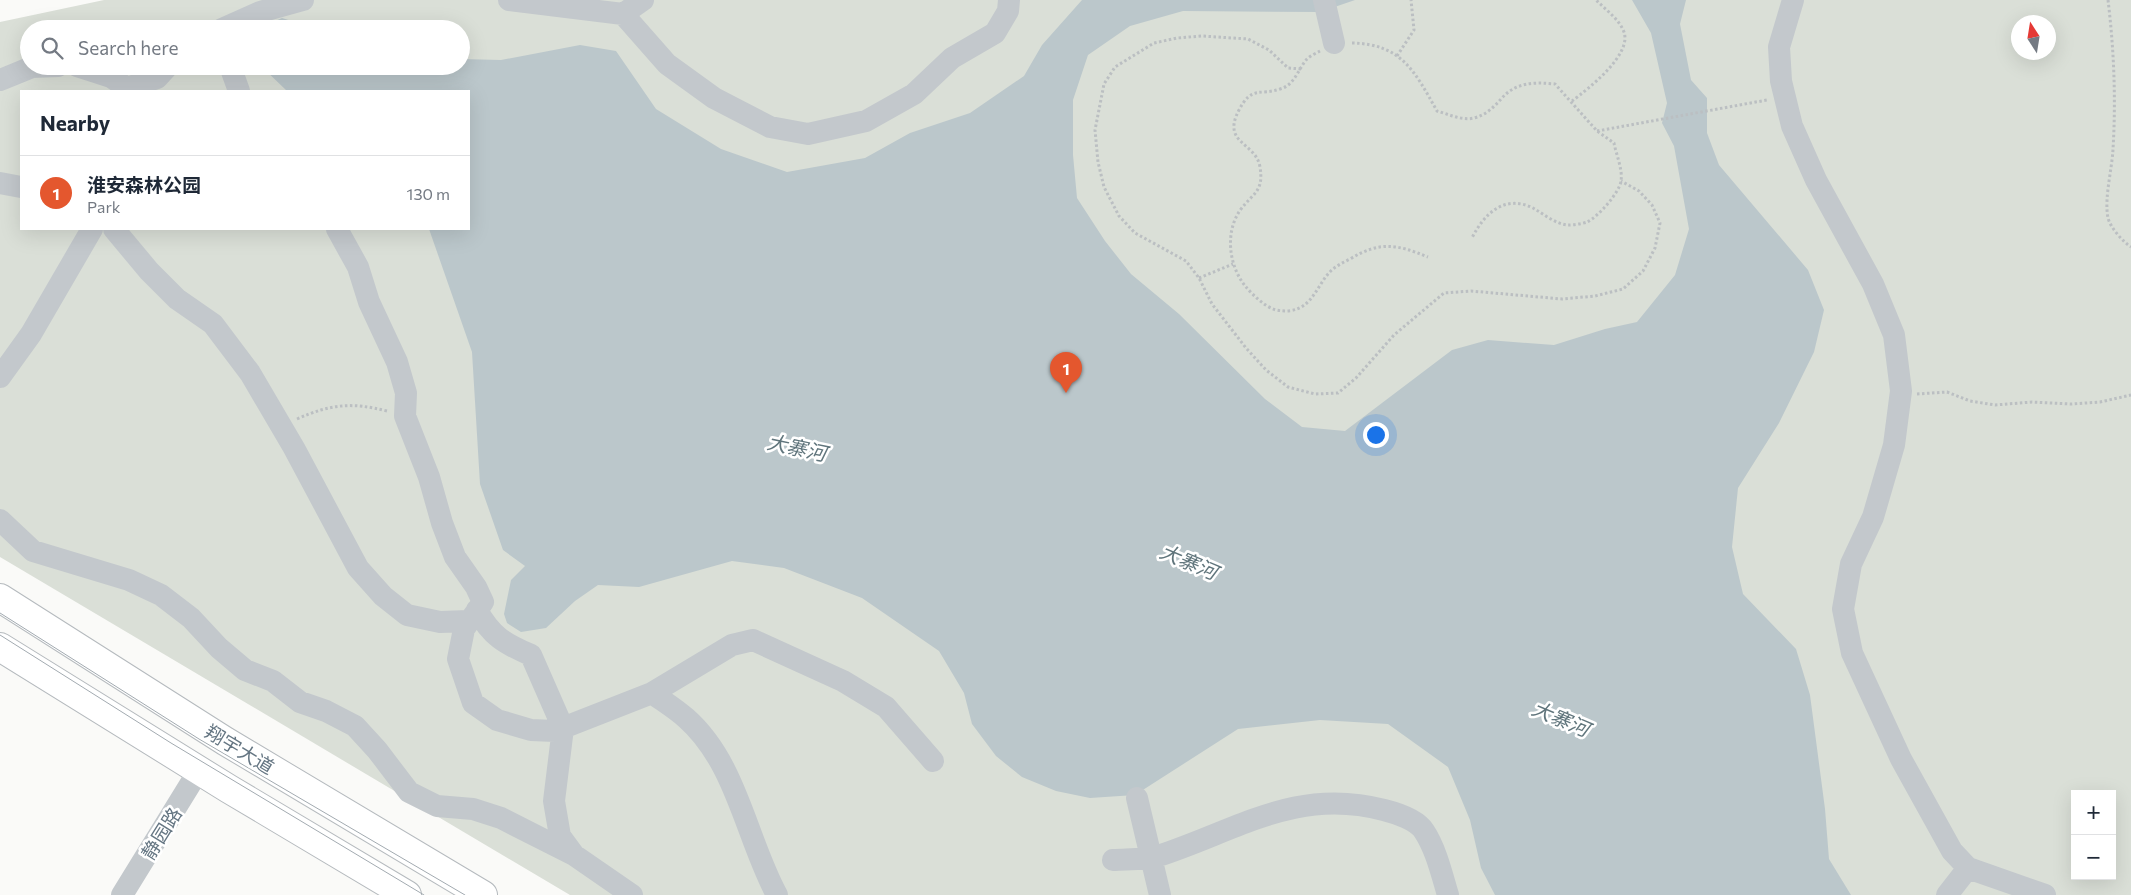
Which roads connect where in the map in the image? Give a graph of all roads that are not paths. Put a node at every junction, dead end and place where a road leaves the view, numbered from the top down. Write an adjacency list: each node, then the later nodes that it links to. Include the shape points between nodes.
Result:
1 (303, 0): 8 (street)
2 (509, 0): 7 (street)
3 (643, 0): 7 (street)
4 (1009, 0): 7 (street, via 1008,11 995,33 952,58 914,94 866,121 808,134 770,128 714,98 667,64)
5 (1792, 0): 35 (street, via 1779,47 1781,81 1792,126 1816,180 1873,284 1894,335 1900,398 1894,445 1873,517 1851,564 1843,608 1852,653 1901,758 1952,851)
6 (1326, 10): 9 (street)
7 (623, 14)
8 (242, 20)
9 (1334, 43)
10 (20, 72): 14 (street)
11 (104, 75): 15 (street)
12 (160, 75): 15 (street)
13 (233, 75): 16 (street)
14 (0, 80)
15 (121, 88)
16 (239, 90)
17 (0, 183): 18 (street)
18 (20, 187)
19 (91, 230): 22 (street, via 31,334)
20 (115, 230): 25 (street, via 177,299 213,324 250,373 358,568 382,596 407,615 440,622)
21 (338, 230): 25 (street, via 358,267 369,302 397,362 406,393 405,416 455,557 483,602)
22 (0, 377)
23 (0, 520): 32 (street, via 33,551 129,580 161,595 192,618 218,648 245,670 273,681 300,702 355,726 409,792 437,806 473,809 501,818)
24 (0, 598): 38 (main road, 翔宇大道, via 225,741)
25 (473, 615): 28 (street, via 506,644 531,655); 28 (street, via 464,629 458,660 473,703 497,720 531,730)
26 (0, 647): 30 (main road, 翔宇大道)
27 (652, 693): 28 (street); 29 (street, via 732,645 753,640 842,681 886,707); 40 (street, via 687,719 710,746 730,779 764,870)
28 (563, 728): 32 (street, via 554,801 560,836)
29 (933, 761)
30 (199, 770): 36 (street, 静园路); 37 (main road, 翔宇大道)
31 (1137, 798): 33 (street)
32 (574, 855): 39 (street)
33 (1152, 857): 34 (street); 41 (street); 42 (street, via 1289,808 1362,804 1398,814 1424,830)
34 (1113, 860)
35 (1968, 868): 43 (street); 44 (street)
36 (122, 895)
37 (407, 895)
38 (483, 895)
39 (632, 895)
40 (777, 895)
41 (1160, 895)
42 (1448, 895)
43 (1947, 895)
44 (2045, 895)

